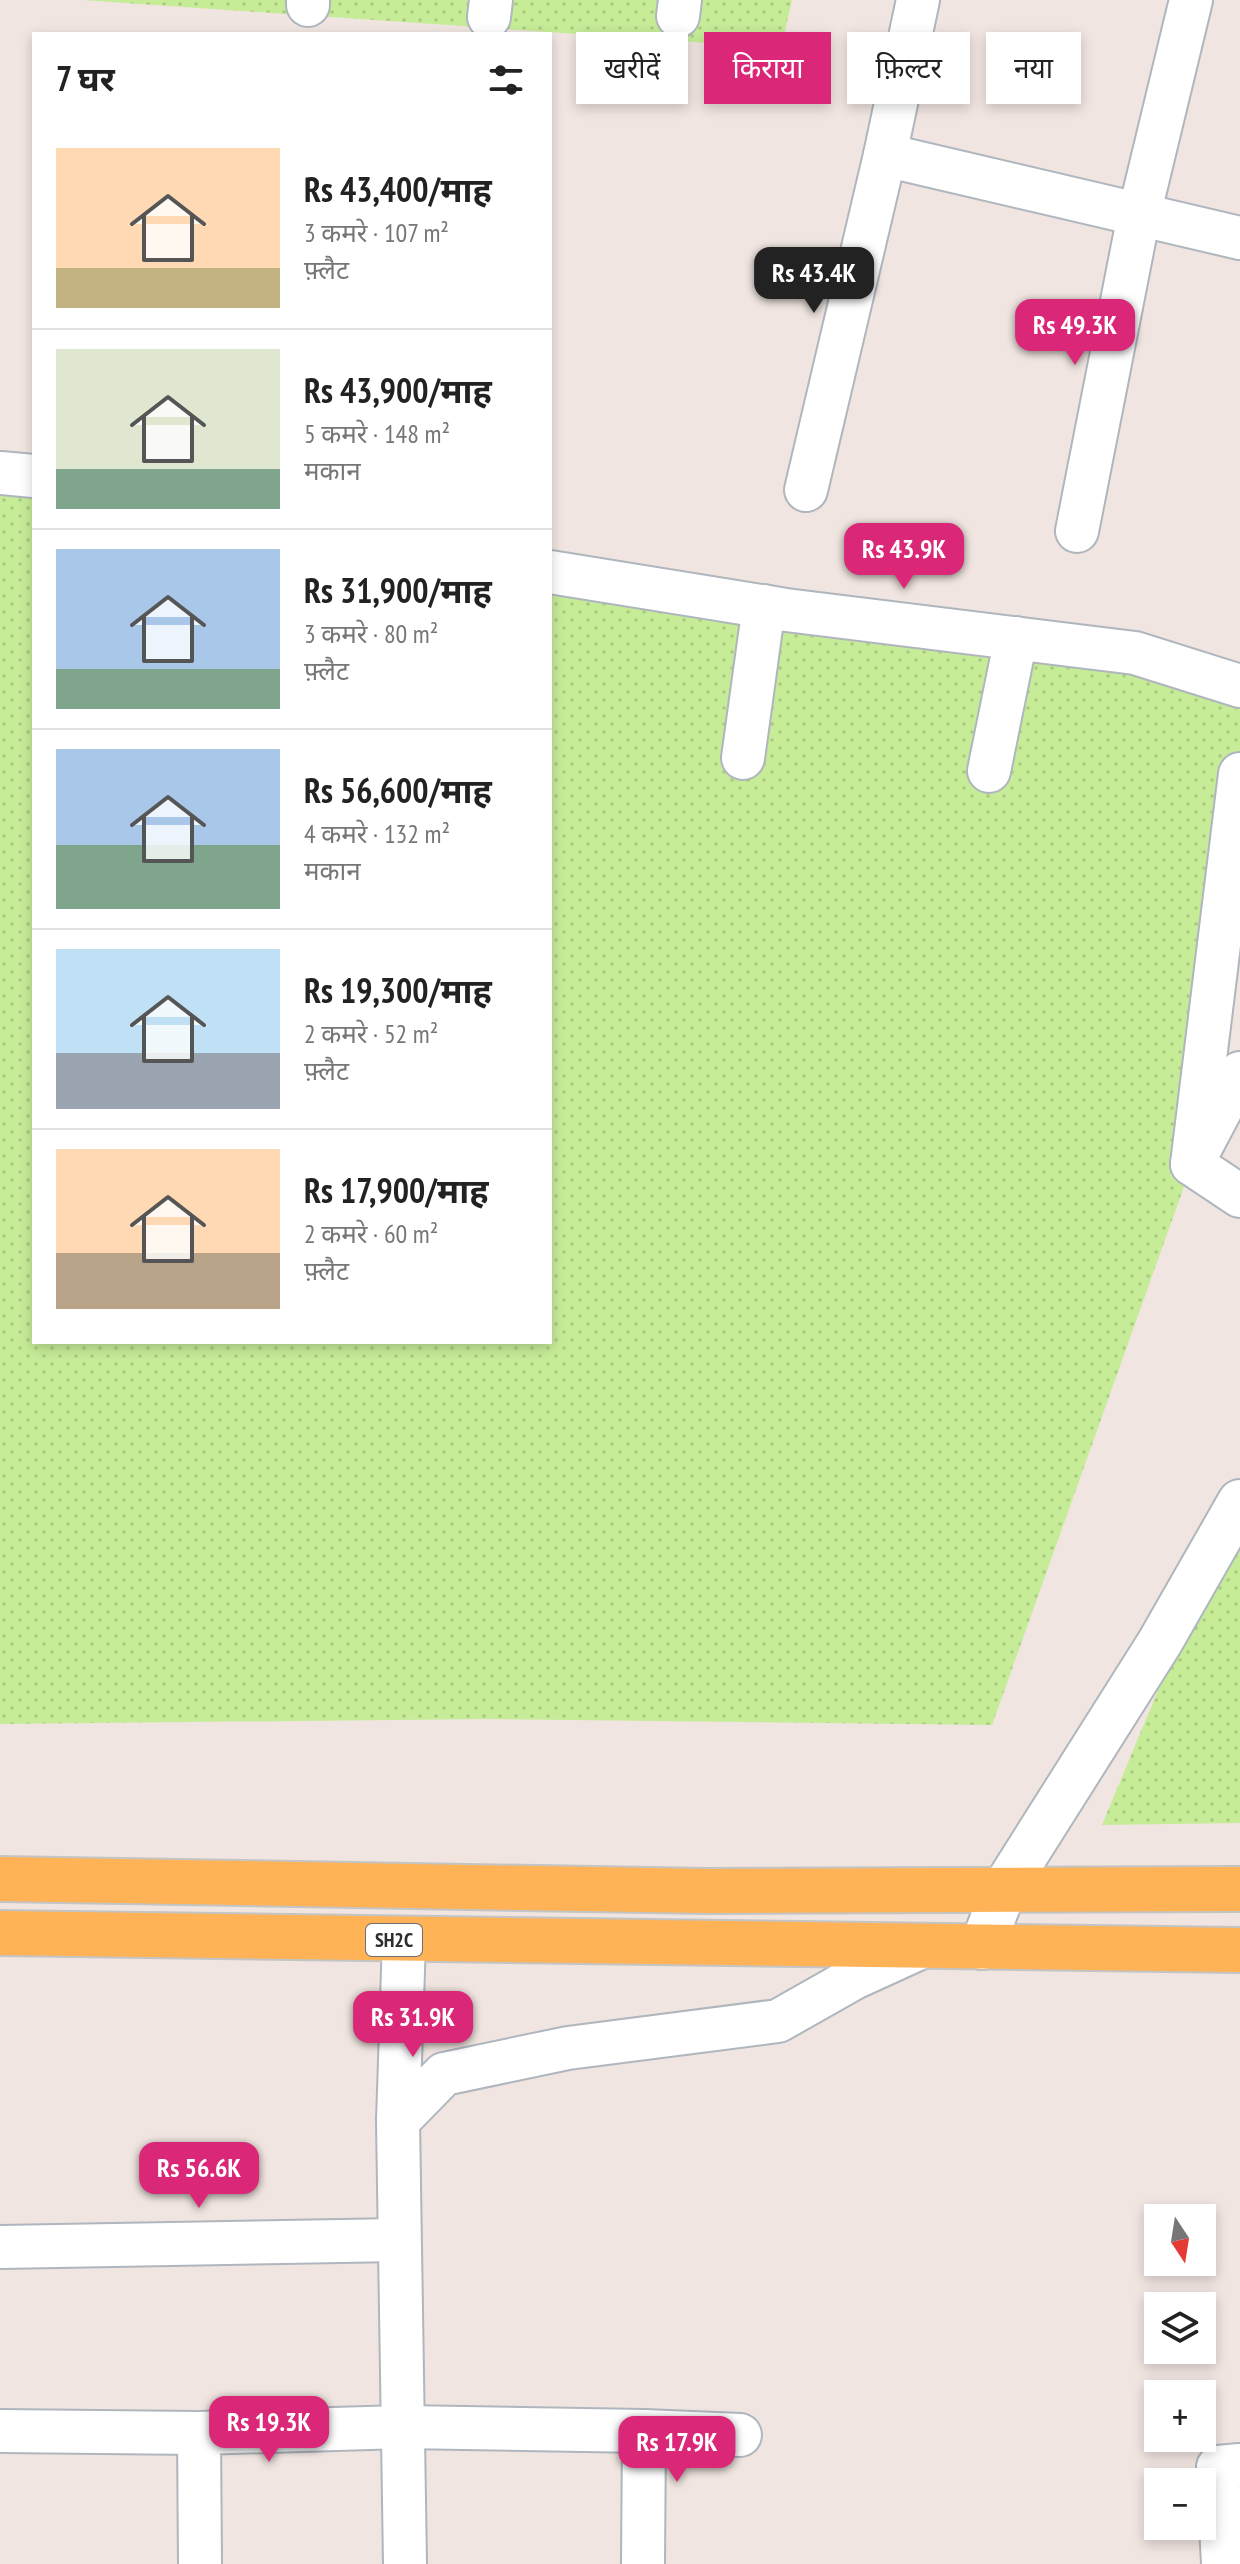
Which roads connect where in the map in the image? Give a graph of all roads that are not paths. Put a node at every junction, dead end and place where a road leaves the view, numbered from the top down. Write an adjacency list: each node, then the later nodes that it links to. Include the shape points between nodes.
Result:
1 (918, 0): 3 (street)
2 (1191, 0): 4 (street)
3 (885, 155): 4 (street); 8 (street)
4 (1139, 215): 5 (street); 9 (street)
5 (1240, 238)
6 (0, 473): 7 (street)
7 (32, 476)
8 (806, 490)
9 (1077, 531)
10 (552, 572): 11 (street)
11 (764, 606): 12 (street); 14 (street)
12 (1016, 638): 13 (street, via 1135,653); 15 (street)
13 (1240, 686)
14 (743, 758)
15 (989, 771)
16 (1240, 774): 18 (street)
17 (1240, 1073): 18 (street)
18 (1192, 1164): 19 (street)
19 (1240, 1196)
20 (1240, 1502): 22 (street, via 1160,1642)
21 (0, 1879): 22 (main road, via 707,1891)
22 (1004, 1889): 23 (main road); 27 (street)
23 (1240, 1889)
24 (0, 1933): 25 (main road, SH2C)
25 (404, 1940): 26 (main road, SH2C); 29 (street)
26 (922, 1947): 27 (main road, SH2C); 29 (street, via 778,2021 568,2048 444,2074)
27 (982, 1947): 28 (main road, SH2C)
28 (1240, 1950)
29 (398, 2121): 30 (street)
30 (399, 2240): 31 (street); 32 (street)
31 (0, 2247)
32 (403, 2427): 34 (street); 35 (street); 39 (street)
33 (0, 2431): 35 (street)
34 (644, 2431): 36 (street); 40 (street)
35 (199, 2433): 38 (street)
36 (740, 2435)
37 (1240, 2465): 41 (street, via 1218,2467)
38 (200, 2564)
39 (405, 2564)
40 (643, 2564)
41 (1223, 2564)

